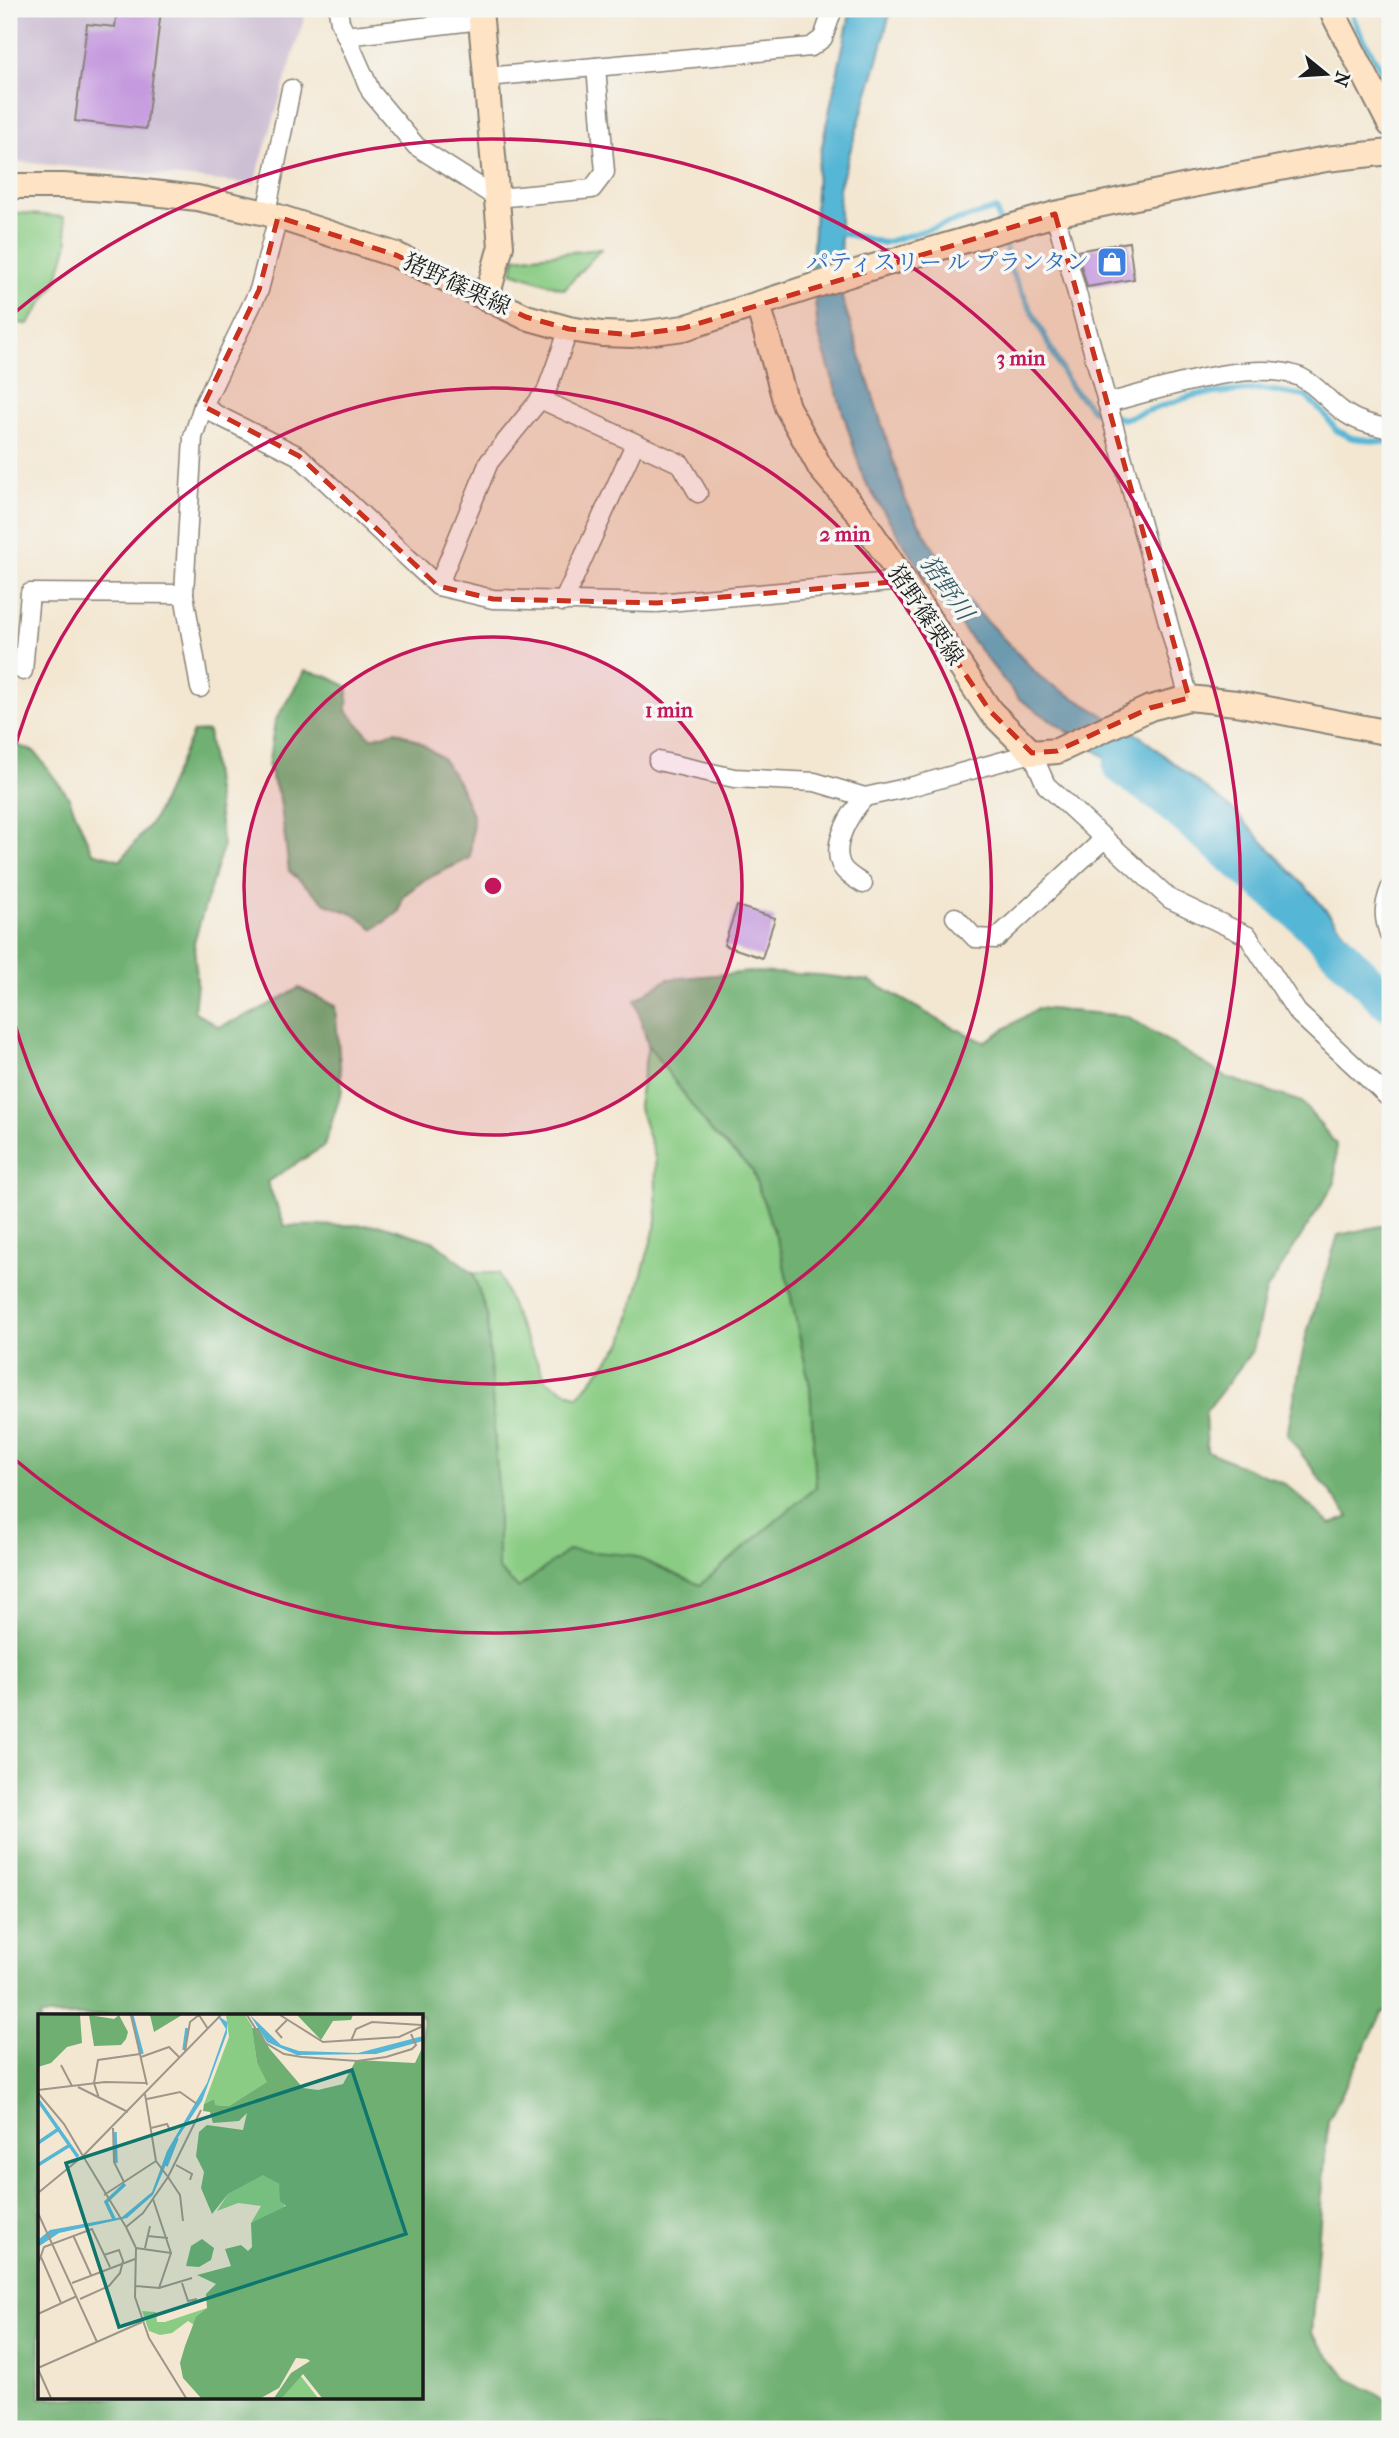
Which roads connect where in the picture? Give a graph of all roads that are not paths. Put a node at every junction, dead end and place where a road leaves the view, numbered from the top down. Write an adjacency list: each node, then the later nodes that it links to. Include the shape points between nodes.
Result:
1 (338, 9): 5 (street)
2 (833, 9): 6 (street, via 823,38 811,47)
3 (1331, 9): 9 (main road)
4 (481, 15): 5 (street); 7 (main road)
5 (346, 36): 12 (street, via 371,92 416,146)
6 (596, 67): 7 (street); 12 (street, via 606,172 592,189)
7 (487, 78): 12 (main road)
8 (291, 89): 14 (street)
9 (1390, 124)
10 (1390, 152): 13 (main road, via 1326,159)
11 (9, 186): 14 (main road, 猪野篠栗線, via 135,191 197,198)
12 (497, 198): 15 (main road, via 501,246)
13 (1055, 214): 16 (main road); 19 (street)
14 (272, 215): 15 (main road, 猪野篠栗線, via 396,255); 20 (street, via 259,290)
15 (487, 297): 17 (main road, 猪野篠栗線, via 526,317)
16 (758, 304): 17 (main road, 猪野篠栗線, via 657,333); 24 (main road, 猪野篠栗線, via 787,407 821,469 857,511)
17 (569, 329): 18 (street)
18 (540, 399): 22 (street); 25 (street, via 489,462)
19 (1107, 403): 21 (street, via 1224,374 1280,372 1315,385 1343,413); 30 (street)
20 (203, 406): 25 (street, via 299,456); 26 (street, via 193,437)
21 (1390, 429)
22 (635, 444): 23 (street, via 681,464); 27 (street)
23 (698, 493)
24 (903, 581): 27 (street, via 693,601); 32 (main road, 猪野篠栗線, via 990,711)
25 (438, 586): 27 (street, via 493,599)
26 (184, 594): 28 (street, via 30,593); 29 (street)
27 (563, 602)
28 (23, 671)
29 (200, 688)
30 (1189, 698): 31 (main road); 32 (main road, via 1120,720 1057,751)
31 (1390, 733)
32 (1032, 753): 34 (street); 35 (street, via 1046,785)
33 (658, 761): 34 (street, via 734,778 815,782)
34 (865, 797): 36 (street, via 854,809 839,846 841,865)
35 (1104, 839): 38 (street, via 996,939 975,938); 40 (street, via 1170,899 1248,936 1297,1012)
36 (863, 884)
37 (1390, 889): 39 (street, via 1384,904)
38 (955, 917)
39 (1390, 936)
40 (1390, 1099)

